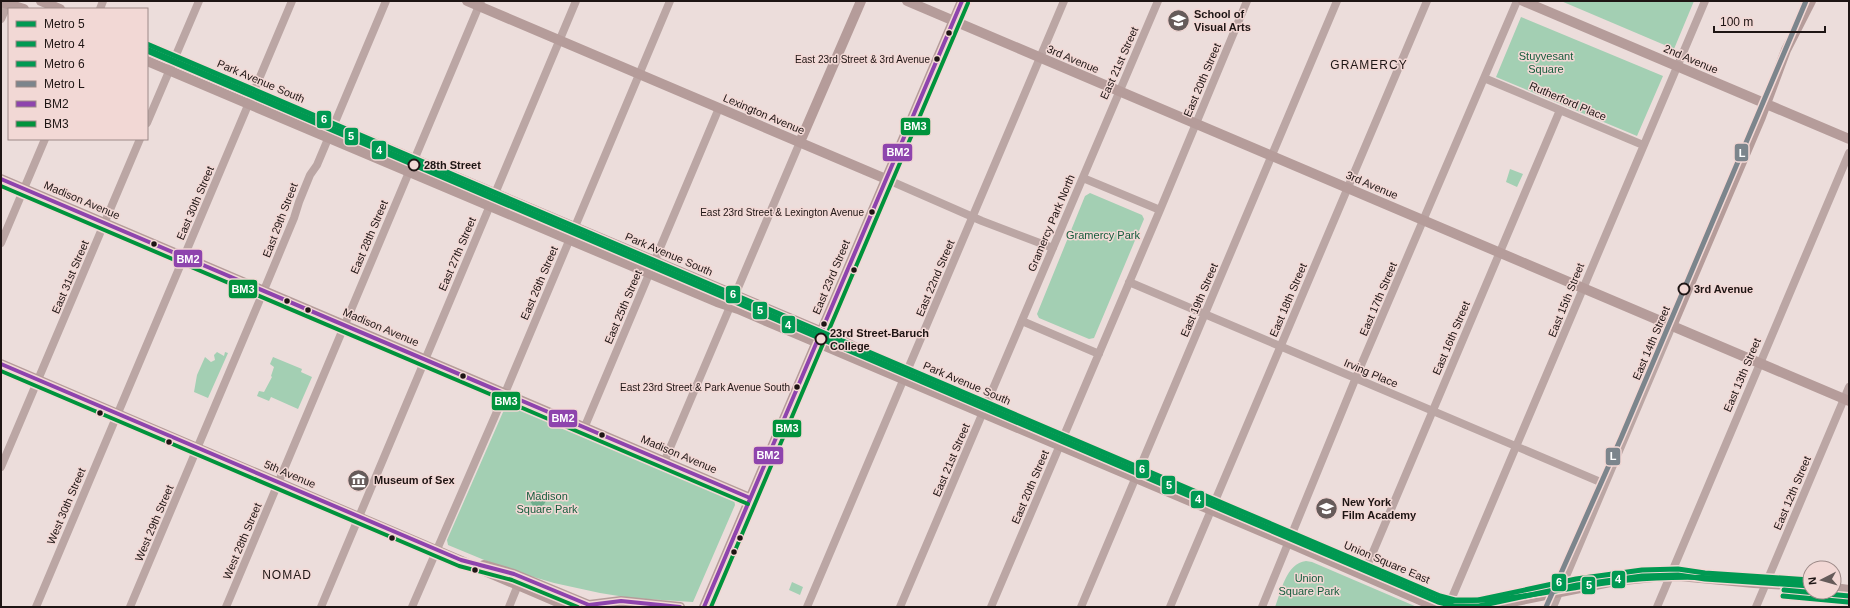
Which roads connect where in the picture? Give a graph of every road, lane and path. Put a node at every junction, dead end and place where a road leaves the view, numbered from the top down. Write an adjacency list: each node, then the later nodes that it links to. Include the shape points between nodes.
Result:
1 (41, 1): 23 (main road)
2 (199, 1): 28 (street)
3 (292, 1): 35 (street, East 30th Street)
4 (386, 1): 43 (street, East 29th Street)
5 (467, 1): 21 (main road, Lexington Avenue)
6 (576, 1): 26 (street, East 27th Street)
7 (670, 1): 33 (street, East 26th Street)
8 (861, 1): 49 (main road)
9 (907, 1): 25 (main road, 3rd Avenue)
10 (962, 1): 25 (main road, East 23rd Street)
11 (1064, 1): 29 (street, East 22nd Street)
12 (1158, 1): 36 (street, East 21st Street)
13 (1247, 1): 42 (street, East 20th Street)
14 (1338, 1): 52 (street, East 19th Street)
15 (1427, 1): 59 (street, East 18th Street)
16 (1517, 1): 34 (street, East 17th Street)
17 (1523, 1): 31 (main road, 2nd Avenue)
18 (1705, 1): 31 (street, East 15th Street)
19 (1811, 1): 38 (main road, East 14th Street, via 1786,50)
20 (4, 3): 22 (main road); 24 (street)
21 (480, 4): 26 (main road, Lexington Avenue); 53 (street, East 28th Street)
22 (21, 8)
23 (58, 8)
24 (1, 19)
25 (953, 21): 29 (main road, 3rd Avenue); 57 (main road, East 23rd Street)
26 (559, 40): 33 (main road, Lexington Avenue); 60 (street, East 27th Street)
27 (148, 46): 28 (main road, Park Avenue South)
28 (175, 58): 32 (street); 35 (main road, Park Avenue South)
29 (1040, 58): 36 (main road, 3rd Avenue); 63 (street, East 22nd Street)
30 (148, 61): 32 (main road, Park Avenue South)
31 (1677, 66): 38 (main road, 2nd Avenue); 50 (street, East 15th Street)
32 (170, 70): 37 (main road, Park Avenue South); 41 (street)
33 (640, 74): 39 (main road, Lexington Avenue); 66 (street, East 26th Street)
34 (1484, 78): 40 (street, Rutherford Place); 64 (street, East 17th Street)
35 (254, 91): 37 (street, East 30th Street); 43 (main road, Park Avenue South)
36 (1119, 91): 42 (main road, 3rd Avenue); 44 (street, East 21st Street)
37 (249, 104): 45 (main road, Park Avenue South); 71 (street, East 30th Street)
38 (1765, 104): 46 (main road, 2nd Avenue); 82 (main road, East 14th Street)
39 (719, 108): 49 (main road, Lexington Avenue); 72 (street, East 25th Street)
40 (1560, 110): 50 (street, Rutherford Place); 70 (street, East 16th Street)
41 (148, 121)
42 (1196, 124): 52 (main road, 3rd Avenue); 62 (street, East 20th Street)
43 (334, 125): 45 (street, East 29th Street); 53 (main road, Park Avenue South)
44 (1101, 134): 55 (street, Gramercy Park North)
45 (328, 138): 54 (main road, Park Avenue South); 76 (street, East 29th Street)
46 (1849, 139)
47 (45, 140): 58 (street)
48 (140, 140): 65 (street, East 31st Street)
49 (800, 142): 57 (main road, Lexington Avenue); 77 (street)
50 (1643, 145): 75 (street, East 15th Street)
51 (1849, 153): 88 (street, East 13th Street)
52 (1272, 156): 59 (main road, 3rd Avenue); 79 (street, East 19th Street)
53 (414, 159): 54 (street, East 28th Street); 60 (main road, Park Avenue South)
54 (409, 172): 61 (main road, Park Avenue South); 81 (street, East 28th Street)
55 (1082, 178): 62 (street); 69 (street, Gramercy Park North)
56 (1, 179): 58 (main road, Madison Avenue)
57 (886, 179): 63 (street, Lexington Avenue); 83 (main road, East 23rd Street)
58 (24, 188): 65 (main road, Madison Avenue); 68 (street)
59 (1347, 188): 64 (main road, 3rd Avenue); 85 (street, East 18th Street)
60 (494, 193): 61 (street, East 27th Street); 66 (main road, Park Avenue South)
61 (489, 206): 67 (main road, Park Avenue South); 87 (street, East 27th Street)
62 (1160, 210): 74 (street, East 20th Street)
63 (973, 216): 69 (street, Lexington Avenue); 90 (street, East 22nd Street)
64 (1423, 220): 70 (main road, 3rd Avenue); 91 (street, East 17th Street)
65 (105, 223): 71 (main road, Madison Avenue); 92 (street, East 31st Street)
66 (575, 227): 67 (street, East 26th Street); 72 (main road, Park Avenue South)
67 (569, 240): 73 (main road, Park Avenue South); 94 (street, East 26th Street)
68 (1, 243)
69 (1053, 248): 80 (street, Gramercy Park North)
70 (1500, 253): 75 (main road, 3rd Avenue); 97 (street, East 16th Street)
71 (184, 256): 76 (main road, Madison Avenue); 98 (street, East 30th Street)
72 (655, 261): 73 (street, East 25th Street); 77 (main road, Park Avenue South)
73 (650, 274): 78 (main road, Park Avenue South); 99 (street, East 25th Street)
74 (1129, 282): 79 (street, Irving Place); 86 (street, East 20th Street)
75 (1583, 288): 82 (main road, 3rd Avenue); 101 (street, East 15th Street)
76 (264, 290): 81 (main road, Madison Avenue); 102 (street, East 29th Street)
77 (736, 296): 78 (street); 83 (main road, Park Avenue South)
78 (731, 307): 84 (main road, Park Avenue South); 103 (street)
79 (1205, 314): 85 (street, Irving Place); 105 (street, East 19th Street)
80 (1022, 321): 86 (street); 96 (street, East 21st Street)
81 (345, 325): 87 (main road, Madison Avenue); 106 (street, East 28th Street)
82 (1672, 326): 88 (main road, 3rd Avenue); 107 (street, East 14th Street)
83 (821, 332): 84 (main road, East 23rd Street); 90 (main road, Park Avenue South)
84 (817, 342): 90 (main road, Park Avenue South); 108 (main road, East 23rd Street)
85 (1281, 346): 91 (street, Irving Place); 109 (street, East 18th Street)
86 (1099, 354): 100 (street, East 20th Street)
87 (424, 358): 94 (main road, Madison Avenue); 110 (street, East 27th Street)
88 (1760, 363): 95 (main road, 3rd Avenue); 114 (street, East 13th Street)
89 (1, 364): 92 (main road, 5th Avenue)
90 (905, 375): 96 (main road, Park Avenue South); 129 (street, East 22nd Street)
91 (1356, 378): 97 (street, Irving Place); 111 (street, East 17th Street)
92 (38, 380): 98 (main road, 5th Avenue); 104 (street, East 31st Street)
93 (1849, 387): 95 (street, East 12th Street)
94 (505, 393): 99 (main road, Madison Avenue); 112 (street, East 26th Street)
95 (1847, 400): 116 (street, East 12th Street)
96 (984, 409): 100 (main road, Park Avenue South); 130 (street, East 21st Street)
97 (1433, 411): 101 (street, Irving Place); 113 (street, East 16th Street)
98 (117, 414): 102 (main road, 5th Avenue); 120 (street, West 30th Street)
99 (585, 426): 103 (main road, Madison Avenue)
100 (1062, 441): 105 (main road, Park Avenue South); 131 (street, East 20th Street)
101 (1516, 446): 107 (street, Irving Place); 119 (street, East 15th Street)
102 (198, 448): 106 (main road, 5th Avenue); 121 (street, West 29th Street)
103 (664, 462): 108 (main road, Madison Avenue)
104 (1, 467)
105 (1138, 474): 109 (main road, Park Avenue South); 132 (street, East 19th Street)
106 (279, 483): 110 (main road, 5th Avenue); 122 (street, West 28th Street)
107 (1605, 484): 118 (street, East 14th Street)
108 (750, 498): 128 (main road, East 23rd Street)
109 (1213, 506): 111 (main road, Park Avenue South); 133 (street, East 18th Street)
110 (358, 516): 112 (main road, 5th Avenue); 123 (street, East 27th Street)
111 (1290, 539): 113 (main road, Union Square East); 134 (street, East 17th Street)
112 (437, 550): 115 (main road, 5th Avenue); 124 (street, East 26th Street)
113 (1365, 571): 119 (main road, Union Square East); 135 (main road, Union Square East)
114 (1670, 576): 116 (main road); 118 (main road, via 1615,581); 139 (street, East 13th Street)
115 (520, 582): 125 (street); 126 (main road, 5th Avenue); 127 (main road, via 589,605 620,601)
116 (1766, 583): 117 (main road); 140 (street, East 12th Street)
117 (1802, 585)
118 (1560, 592): 137 (main road); 138 (street, East 14th Street)
119 (1449, 604): 136 (main road, Union Square East)
120 (36, 607)
121 (130, 607)
122 (226, 607)
123 (321, 607)
124 (412, 607)
125 (509, 607)
126 (568, 607)
127 (680, 607)
128 (704, 607)
129 (807, 607)
130 (900, 607)
131 (992, 607)
132 (1081, 607)
133 (1170, 607)
134 (1262, 607)
135 (1436, 607)
136 (1474, 607)
137 (1487, 607)
138 (1553, 607)
139 (1657, 607)
140 (1756, 607)

